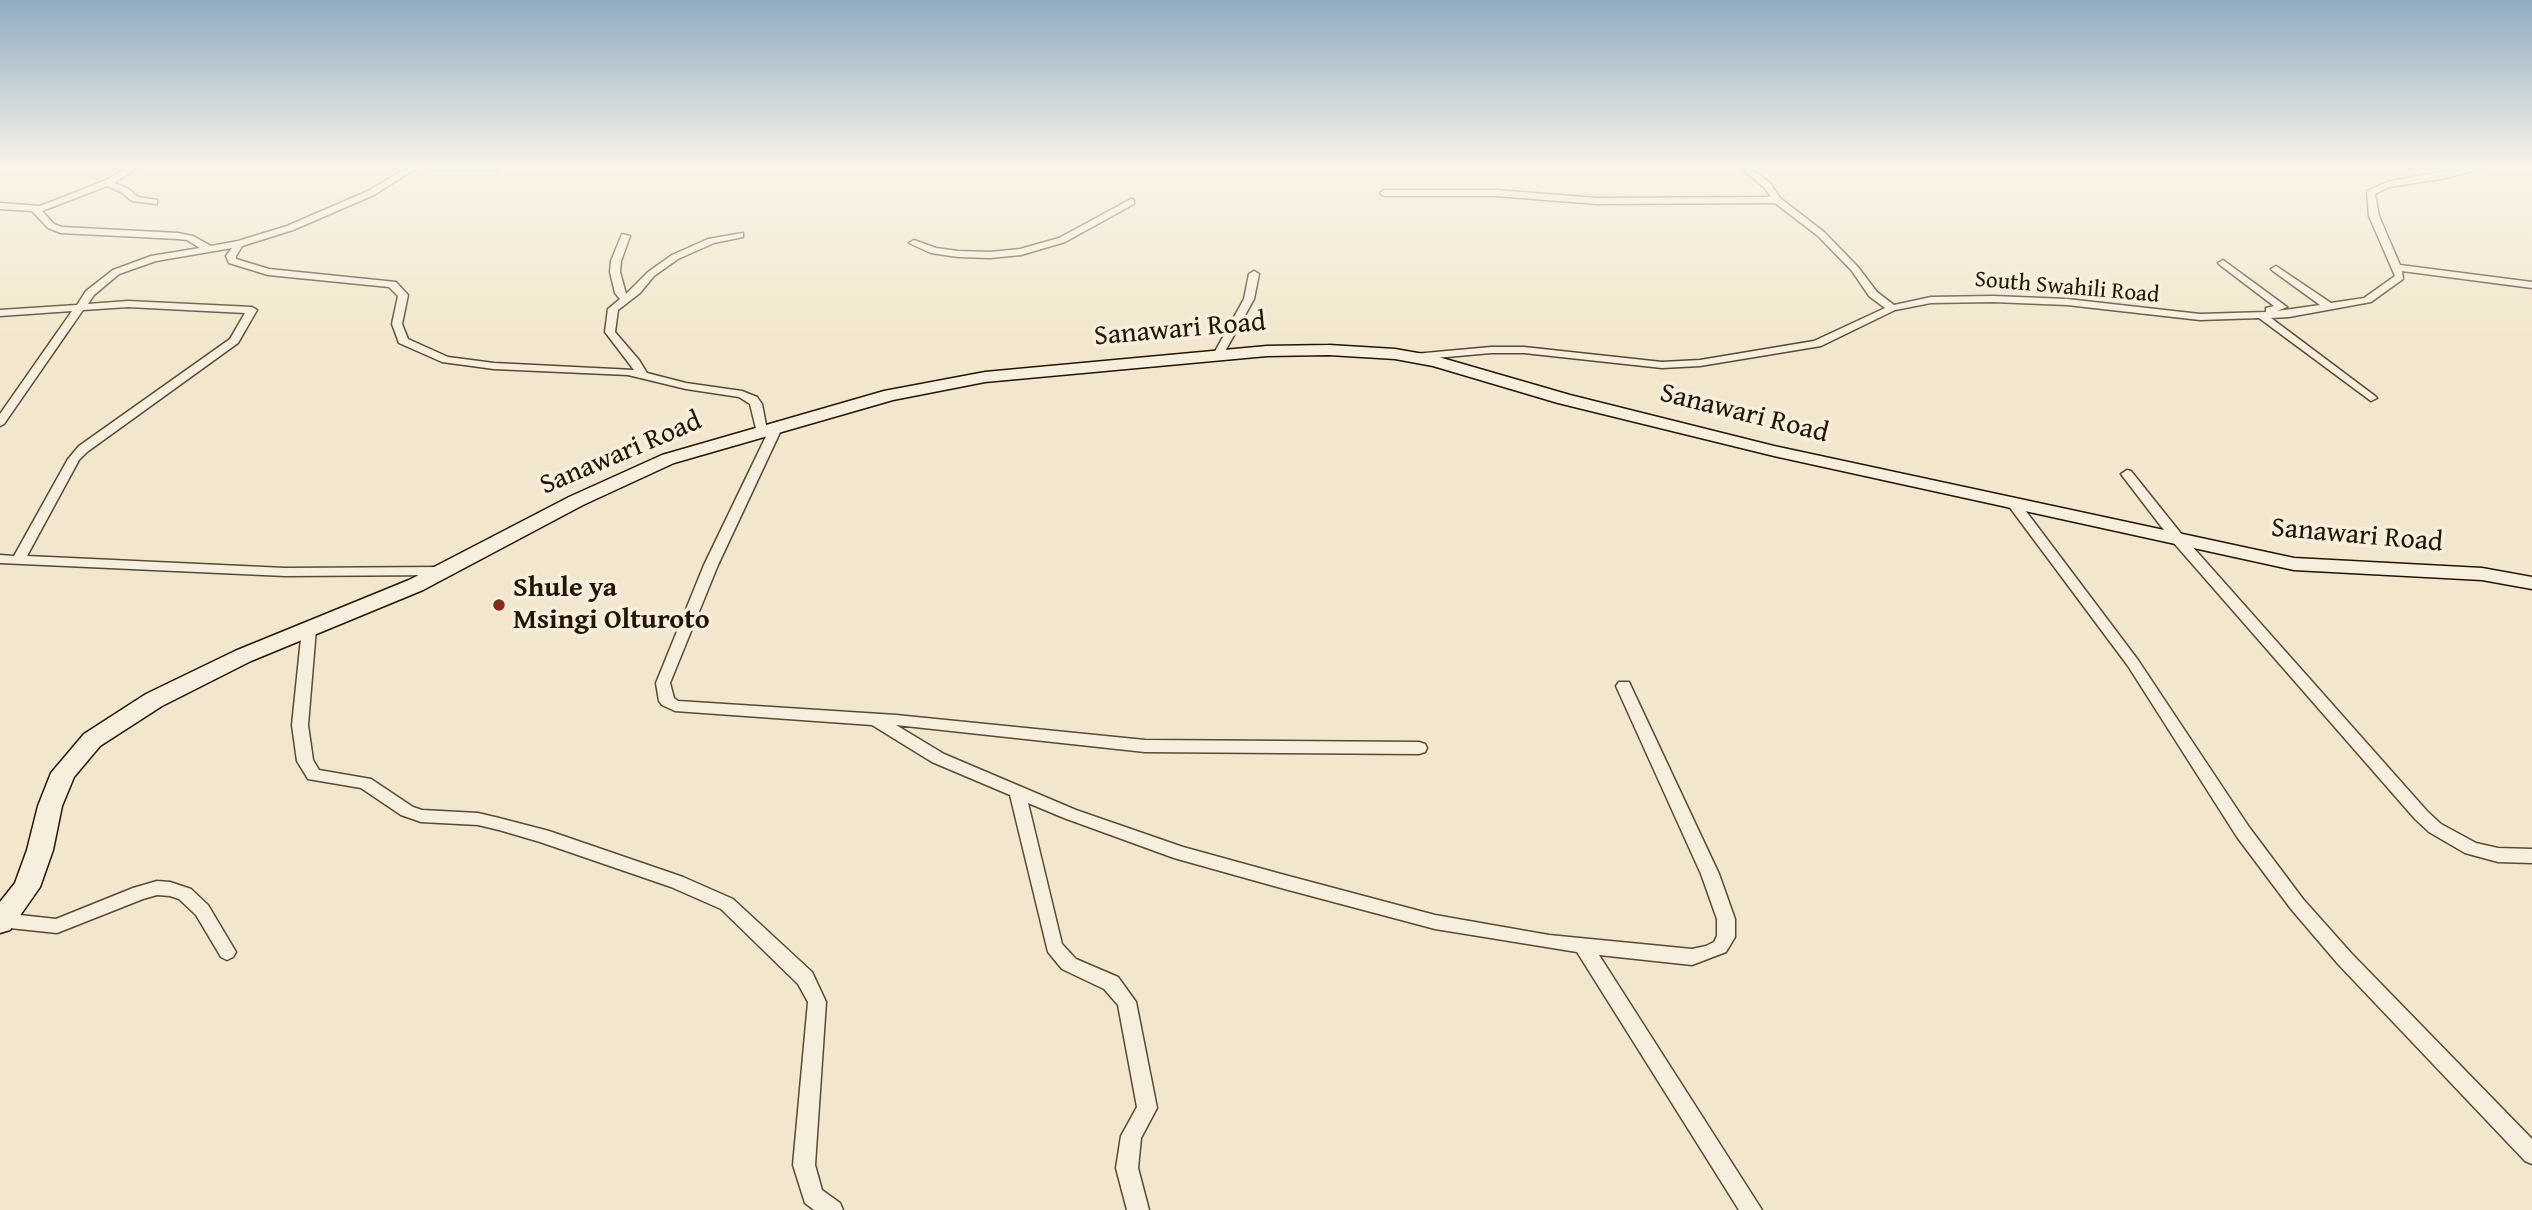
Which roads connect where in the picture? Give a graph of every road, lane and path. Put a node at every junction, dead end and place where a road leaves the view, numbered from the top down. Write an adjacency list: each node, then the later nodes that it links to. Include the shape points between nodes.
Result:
1 (49, 223): 10 (street, via 61,230 190,238)
2 (299, 223): 9 (street)
3 (1092, 223): 8 (street, via 1062,240 990,256 934,251)
4 (1807, 223): 19 (street, via 1855,269 1873,294)
5 (2377, 223): 12 (street)
6 (740, 235): 16 (street, via 711,241 675,257)
7 (625, 236): 16 (street, via 615,272)
8 (914, 243)
9 (239, 244): 10 (street); 24 (street, via 232,261 268,272 392,284 403,295 397,324 403,341 446,360)
10 (208, 248): 18 (street, via 154,258 116,272 90,293)
11 (2223, 262): 21 (street, via 2283,307)
12 (2396, 267): 15 (street); 17 (street, South Swahili Road, via 2400,277 2367,300)
13 (2276, 269): 17 (street)
14 (1254, 274): 22 (street, via 1249,299)
15 (2532, 285)
16 (625, 299): 24 (street, via 613,309 610,332)
17 (2329, 307): 21 (street, South Swahili Road)
18 (80, 308): 20 (street); 26 (street); 32 (street, via 142,304 252,310 234,341 83,449)
19 (1892, 308): 21 (street, South Swahili Road, via 1931,300 2002,299 2200,317); 23 (street, South Swahili Road, via 1817,344 1700,363 1662,365 1524,350)
20 (0, 313)
21 (2262, 315): 25 (street)
22 (1218, 355): 23 (street, Sanawari Road, via 1318,350); 27 (street, Sanawari Road, via 961,381)
23 (1414, 357): 29 (street, Sanawari Road, via 1554,397)
24 (643, 376): 27 (street, via 747,396)
25 (2371, 398)
26 (0, 422)
27 (769, 428): 33 (street, Sanawari Road, via 649,466); 37 (street, via 663,683 664,694 675,706)
28 (2127, 474): 30 (street)
29 (2014, 505): 30 (street, Sanawari Road); 44 (street, via 2133,663 2243,832 2298,904)
30 (2178, 539): 34 (street, Sanawari Road, via 2294,564 2482,574); 40 (street, via 2435,828 2485,852)
31 (0, 559): 32 (street)
32 (18, 561): 33 (street, via 285,572)
33 (443, 571): 35 (street, Sanawari Road)
34 (2532, 583)
35 (309, 629): 41 (street, Sanawari Road, via 154,700 83,748 58,785 27,887); 45 (street, via 300,725 305,761 314,775 365,783 421,816 499,824 677,882 727,904 804,978 817,1002 804,1166 813,1196)
36 (1623, 686): 42 (street, via 1710,874 1726,919 1727,937 1720,947 1692,957)
37 (875, 720): 38 (street, via 1145,746); 39 (street, via 938,758)
38 (1419, 748)
39 (1017, 792): 42 (street, via 1180,853 1318,891 1435,922); 46 (street, via 1054,947 1069,964 1111,983 1127,1002 1147,1108 1131,1136 1127,1168)
40 (2532, 856)
41 (1, 921): 43 (street, via 57,926 139,893 170,889 185,894 202,911)
42 (1583, 946): 47 (street)
43 (227, 952)
44 (2532, 1154)
45 (832, 1210)
46 (1138, 1210)
47 (1751, 1210)

